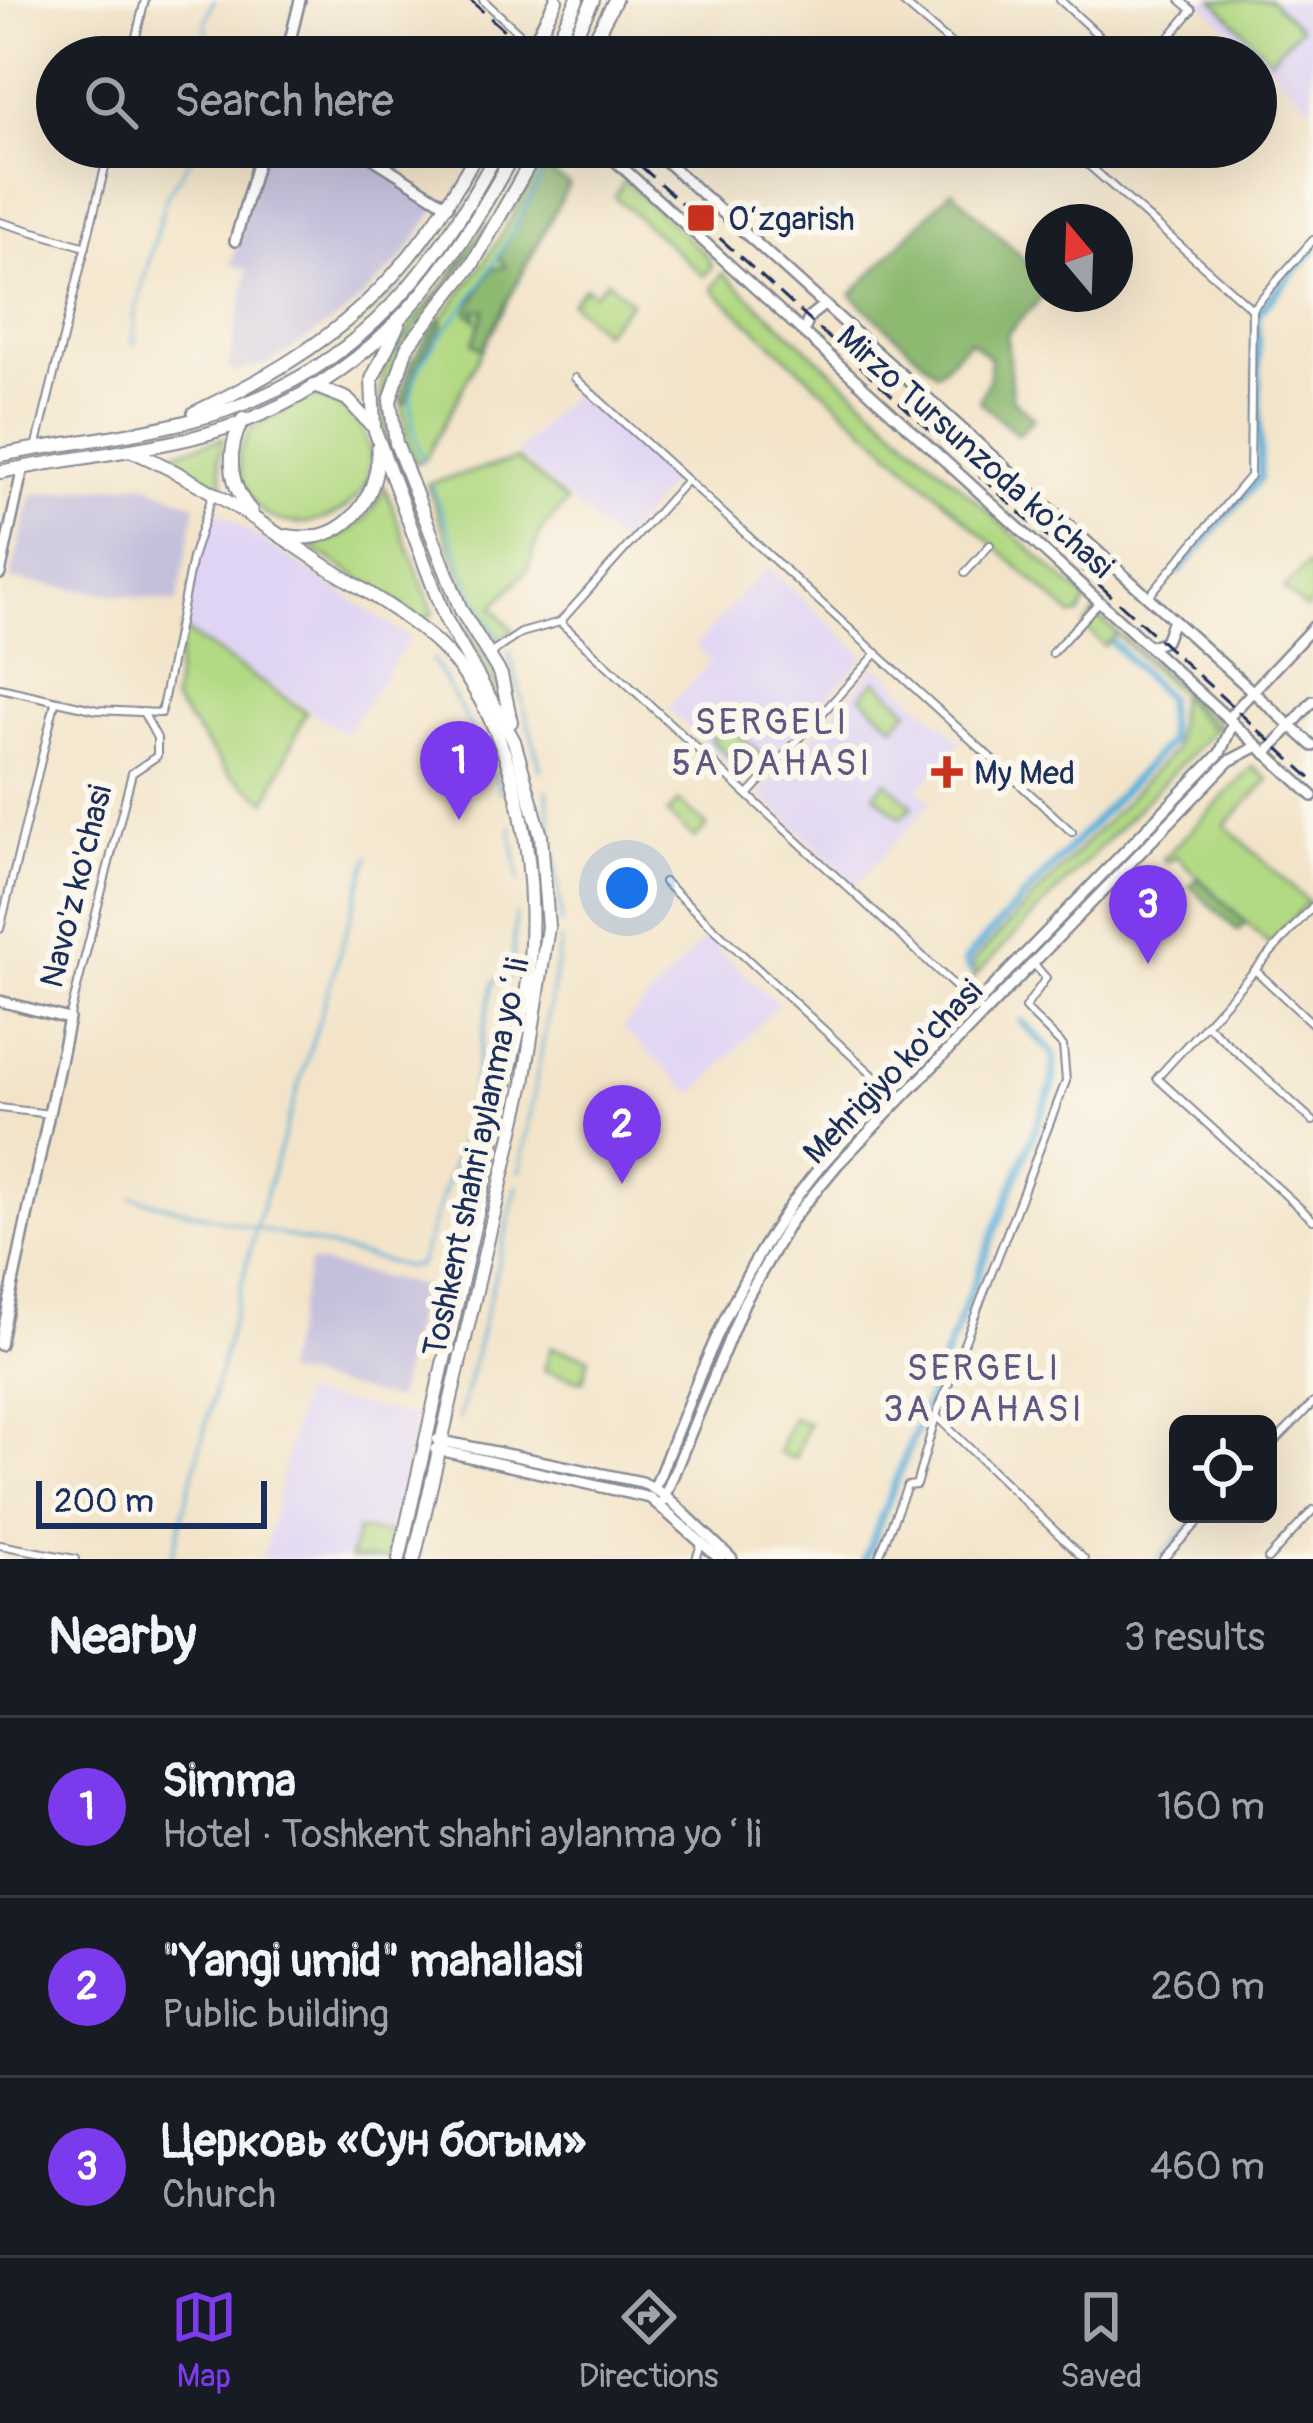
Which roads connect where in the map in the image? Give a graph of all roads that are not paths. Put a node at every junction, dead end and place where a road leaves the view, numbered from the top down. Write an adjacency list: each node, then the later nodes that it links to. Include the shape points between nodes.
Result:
1 (145, 0): 11 (street)
2 (300, 0): 12 (main road)
3 (483, 0): 13 (street)
4 (556, 0): 14 (highway)
5 (578, 0): 15 (highway)
6 (593, 0): 16 (highway)
7 (615, 0): 17 (highway)
8 (900, 0): 18 (street)
9 (1060, 0): 19 (street)
10 (1186, 2): 20 (street, via 1192,10)
11 (136, 36)
12 (291, 36)
13 (516, 36)
14 (538, 36)
15 (560, 36)
16 (575, 36)
17 (596, 36)
18 (942, 36)
19 (1099, 36)
20 (1170, 36)
21 (105, 168): 37 (street)
22 (256, 168): 36 (main road)
23 (388, 168): 32 (main road)
24 (469, 168): 32 (highway)
25 (489, 168): 43 (highway, via 413,285 361,336)
26 (506, 168): 34 (highway)
27 (528, 168): 31 (highway)
28 (623, 168): 41 (main road, Mirzo Tursunzoda ko'chasi)
29 (673, 168): 38 (main road, Mirzo Tursunzoda ko'chasi)
30 (1098, 168): 39 (street)
31 (509, 205): 34 (highway); 70 (highway, via 405,351 390,401 396,443 457,600)
32 (448, 206): 47 (highway, via 402,271 326,338 229,396)
33 (0, 222): 37 (street)
34 (476, 224): 40 (highway)
35 (1313, 240): 39 (street)
36 (235, 241)
37 (86, 247): 49 (street)
38 (824, 305): 41 (main road); 61 (main road, Mirzo Tursunzoda ko'chasi)
39 (1252, 309): 61 (street, via 1250,476)
40 (398, 325): 44 (highway); 48 (highway, Toshkent shahri aylanma yoʻli, via 372,379)
41 (803, 331): 60 (main road, Mirzo Tursunzoda ko'chasi)
42 (575, 378): 54 (street)
43 (292, 383): 44 (highway, Toshkent shahri aylanma yoʻli); 45 (highway)
44 (318, 386): 46 (highway); 48 (highway, Toshkent shahri aylanma yoʻli, via 355,405)
45 (259, 400): 46 (highway, Toshkent shahri aylanma yoʻli); 47 (highway)
46 (242, 422): 50 (highway); 56 (highway, Toshkent shahri aylanma yoʻli, via 233,478 247,507)
47 (144, 431): 49 (highway)
48 (376, 436): 56 (highway, Toshkent shahri aylanma yoʻli, via 375,484 352,519 309,538); 64 (highway, Toshkent shahri aylanma yoʻli)
49 (36, 448): 51 (highway)
50 (130, 450): 52 (highway); 55 (highway, Toshkent shahri aylanma yoʻli)
51 (0, 455)
52 (23, 467): 53 (highway); 59 (main road)
53 (0, 472)
54 (687, 481): 62 (street); 69 (street)
55 (213, 493): 56 (highway, Toshkent shahri aylanma yoʻli); 75 (street, via 191,558 161,712)
56 (271, 529): 66 (highway, Toshkent shahri aylanma yoʻli)
57 (990, 545): 58 (street)
58 (965, 573)
59 (0, 574)
60 (1100, 600): 67 (main road, Mirzo Tursunzoda ko'chasi); 68 (street)
61 (1146, 600): 63 (main road, Mirzo Tursunzoda ko'chasi)
62 (560, 622): 70 (street, via 521,633); 81 (street)
63 (1172, 622): 67 (main road, via 1166,641); 72 (main road, Mirzo Tursunzoda ko'chasi)
64 (448, 624): 66 (highway, via 433,622); 78 (highway, Toshkent shahri aylanma yoʻli)
65 (1313, 628): 72 (main road, Mehrigiyo ko'chasi)
66 (429, 637): 96 (highway, Toshkent shahri aylanma yoʻli, via 485,715 527,839 533,948)
67 (1150, 646): 76 (main road, Mirzo Tursunzoda ko'chasi)
68 (1052, 652)
69 (877, 653): 81 (street); 83 (street)
70 (490, 654): 78 (highway)
71 (0, 688): 74 (street)
72 (1252, 692): 76 (main road, Mehrigiyo ko'chasi); 77 (main road, Mirzo Tursunzoda ko'chasi)
73 (1313, 701): 77 (main road, Mehrigiyo ko'chasi)
74 (55, 703): 75 (street); 88 (street)
75 (143, 712): 93 (street, Navo'z ko'chasi, via 158,738 157,756 132,772)
76 (1230, 720): 80 (main road, Mirzo Tursunzoda ko'chasi); 92 (main road, Mehrigiyo ko'chasi, via 1220,753)
77 (1291, 726): 79 (main road, Mirzo Tursunzoda ko'chasi); 80 (main road, Mehrigiyo ko'chasi)
78 (514, 741): 97 (highway, Toshkent shahri aylanma yoʻli, via 548,895)
79 (1313, 746)
80 (1262, 750): 82 (main road, Mirzo Tursunzoda ko'chasi); 89 (main road, Mehrigiyo ko'chasi, via 1235,755)
81 (749, 794): 92 (street)
82 (1313, 796)
83 (1072, 832)
84 (664, 882): 98 (street)
85 (1313, 906): 86 (street)
86 (1305, 915): 87 (street); 90 (street)
87 (1313, 922)
88 (0, 928)
89 (1033, 963): 92 (main road, Mehrigiyo ko'chasi); 107 (street, via 1046,978 1025,1008 1064,1046 1066,1081)
90 (1255, 970): 94 (street); 95 (street)
91 (0, 1001): 93 (main road, Navo'z ko'chasi)
92 (980, 1009): 98 (main road, Mehrigiyo ko'chasi); 112 (main road, Mehrigiyo ko'chasi, via 778,1239)
93 (68, 1019): 100 (main road, Navo'z ko'chasi)
94 (1206, 1024): 101 (street); 104 (street, via 1157,1078)
95 (1313, 1024)
96 (508, 1079): 97 (highway); 102 (highway, Toshkent shahri aylanma yoʻli)
97 (524, 1083): 103 (highway, Toshkent shahri aylanma yoʻli)
98 (891, 1093): 111 (main road, Mehrigiyo ko'chasi, via 810,1178 758,1250)
99 (0, 1108): 100 (street)
100 (50, 1114): 105 (main road, Navo'z ko'chasi)
101 (1313, 1121)
102 (487, 1171): 103 (highway); 109 (highway, Toshkent shahri aylanma yoʻli)
103 (502, 1175): 110 (highway, Toshkent shahri aylanma yoʻli)
104 (1313, 1220)
105 (0, 1346)
106 (1313, 1402): 108 (street)
107 (936, 1416): 123 (street, via 916,1485 907,1486); 124 (street)
108 (1277, 1440)
109 (425, 1442): 110 (main road); 118 (highway, Toshkent shahri aylanma yoʻli)
110 (440, 1445): 111 (main road); 112 (main road); 119 (highway, Toshkent shahri aylanma yoʻli)
111 (655, 1487): 112 (main road)
112 (664, 1500): 115 (main road); 122 (main road)
113 (1313, 1510): 126 (street)
114 (1197, 1523): 125 (street)
115 (702, 1542): 120 (street); 121 (main road)
116 (0, 1545): 117 (street)
117 (75, 1559)
118 (399, 1559)
119 (414, 1559)
120 (695, 1559)
121 (720, 1559)
122 (732, 1559)
123 (878, 1559)
124 (1084, 1559)
125 (1162, 1559)
126 (1268, 1559)

